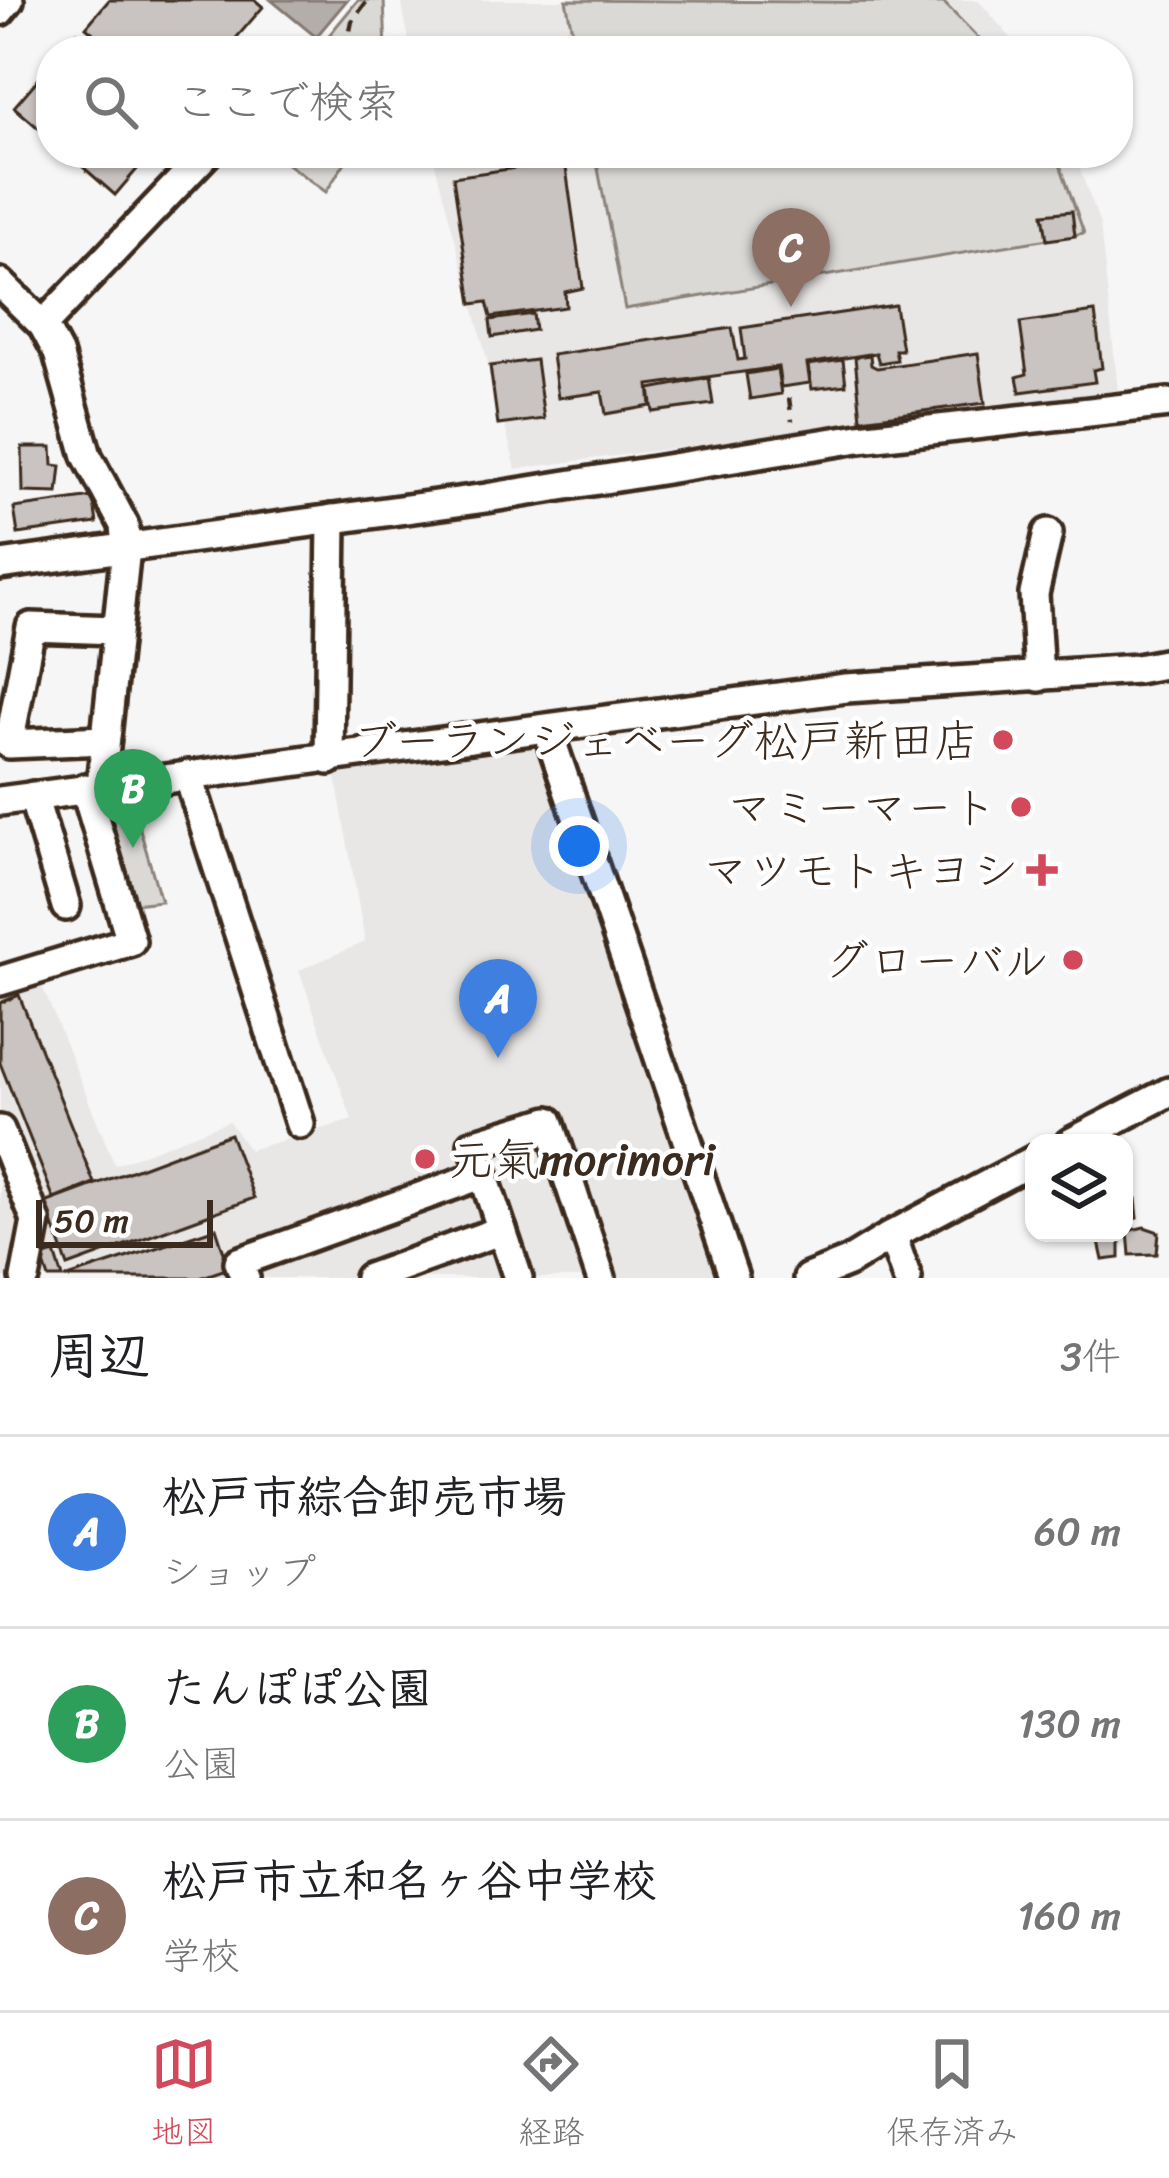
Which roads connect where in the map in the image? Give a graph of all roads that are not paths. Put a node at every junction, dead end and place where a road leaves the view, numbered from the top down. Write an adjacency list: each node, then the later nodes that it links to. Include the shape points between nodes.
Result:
1 (9, 0): 2 (street)
2 (0, 11)
3 (193, 168): 5 (street)
4 (0, 284): 5 (street)
5 (43, 326): 9 (street, via 87,456 124,525)
6 (1169, 403): 7 (street, via 880,435)
7 (332, 519): 9 (street); 16 (street)
8 (1048, 533): 13 (street, via 1034,594)
9 (126, 548): 10 (street); 11 (street)
10 (0, 565)
11 (116, 630): 15 (street); 15 (street, via 31,627 9,744)
12 (1169, 663): 13 (street)
13 (1039, 676): 14 (street, via 846,688)
14 (548, 730): 16 (street); 36 (street)
15 (105, 740): 18 (street)
16 (329, 760): 17 (street)
17 (188, 775): 18 (street); 24 (street)
18 (93, 786): 19 (street); 22 (street, via 131,941)
19 (33, 796): 20 (street); 21 (street)
20 (0, 801)
21 (66, 905)
22 (0, 980)
23 (1169, 1092): 26 (street)
24 (300, 1124)
25 (0, 1130): 31 (street, via 36,1221)
26 (1087, 1134)
27 (1025, 1165): 30 (street)
28 (484, 1174): 29 (street); 32 (street, via 239,1262); 35 (street, via 473,1144 549,1121)
29 (502, 1230): 33 (street); 34 (street)
30 (892, 1234): 37 (street); 38 (street)
31 (25, 1278)
32 (245, 1278)
33 (369, 1278)
34 (518, 1278)
35 (601, 1278)
36 (734, 1278)
37 (808, 1278)
38 (907, 1278)

